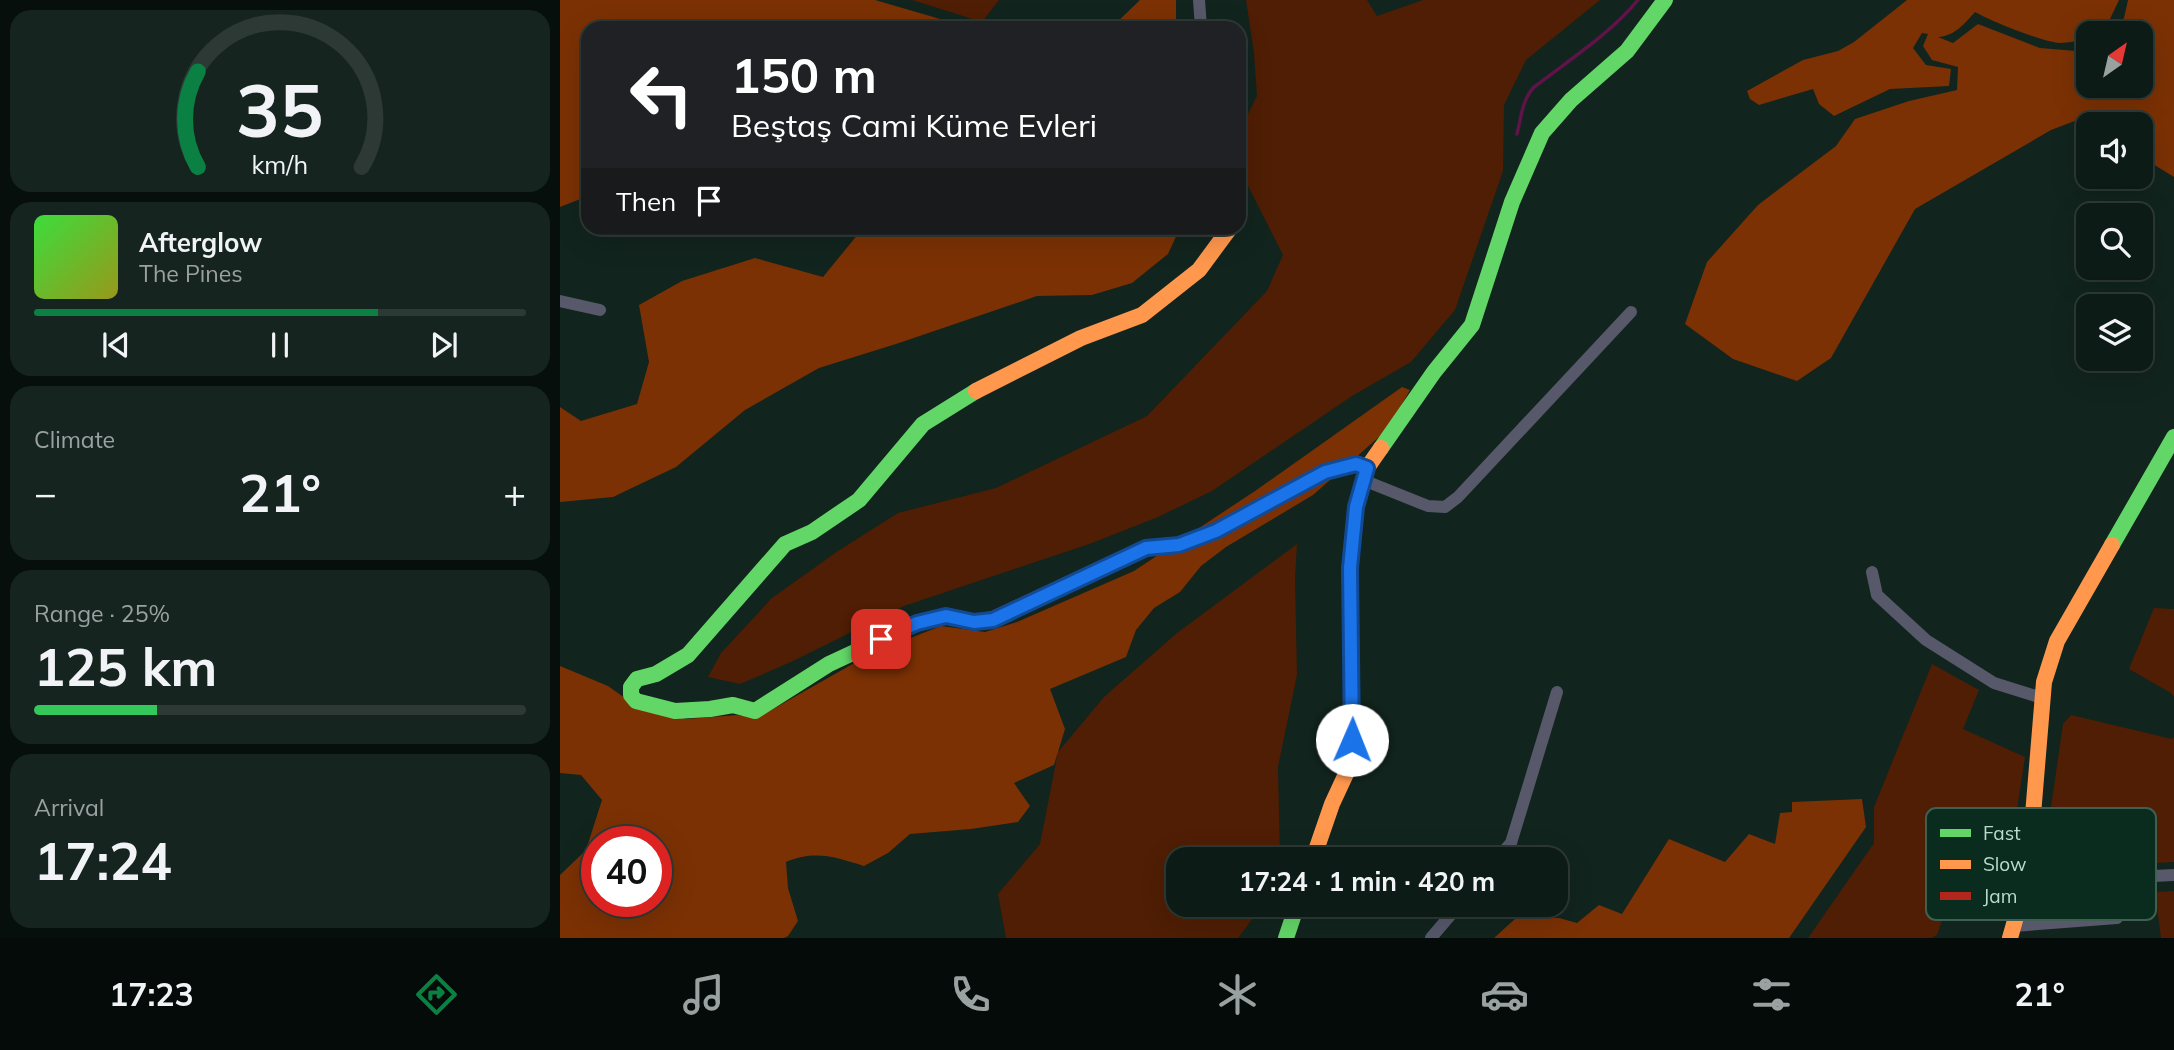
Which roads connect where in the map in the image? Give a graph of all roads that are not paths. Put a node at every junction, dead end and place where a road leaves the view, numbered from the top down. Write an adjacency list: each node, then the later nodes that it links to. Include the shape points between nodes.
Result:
1 (1199, 0): 3 (street)
2 (1665, 0): 9 (street, via 1628,51 1571,100 1542,133 1512,202 1472,325)
3 (1200, 21)
4 (1226, 235): 9 (street, via 1199,270 1142,315 1081,338 988,383 923,424 859,500 785,544 688,655 656,674 637,679 631,695 636,701 675,711 733,705 755,710 829,664 917,623 946,616 974,622 993,620 1146,548 1179,545 1216,531 1325,472 1356,464)
5 (560, 301): 6 (street)
6 (600, 310)
7 (1631, 312): 9 (street, via 1445,507 1427,506)
8 (2174, 437): 12 (street, via 2057,641)
9 (1365, 474): 14 (street, via 1356,507 1350,568 1352,761)
10 (1872, 572): 12 (street, via 1877,595 1926,640 1994,682)
11 (1556, 692): 15 (street)
12 (2042, 698): 13 (street)
13 (2033, 808)
14 (1317, 847)
15 (1508, 847)
16 (2174, 875): 17 (street)
17 (2156, 876)
18 (1293, 917): 22 (street)
19 (1449, 917): 23 (street)
20 (2103, 920): 21 (street)
21 (2012, 932)
22 (1286, 938)
23 (1431, 938)

